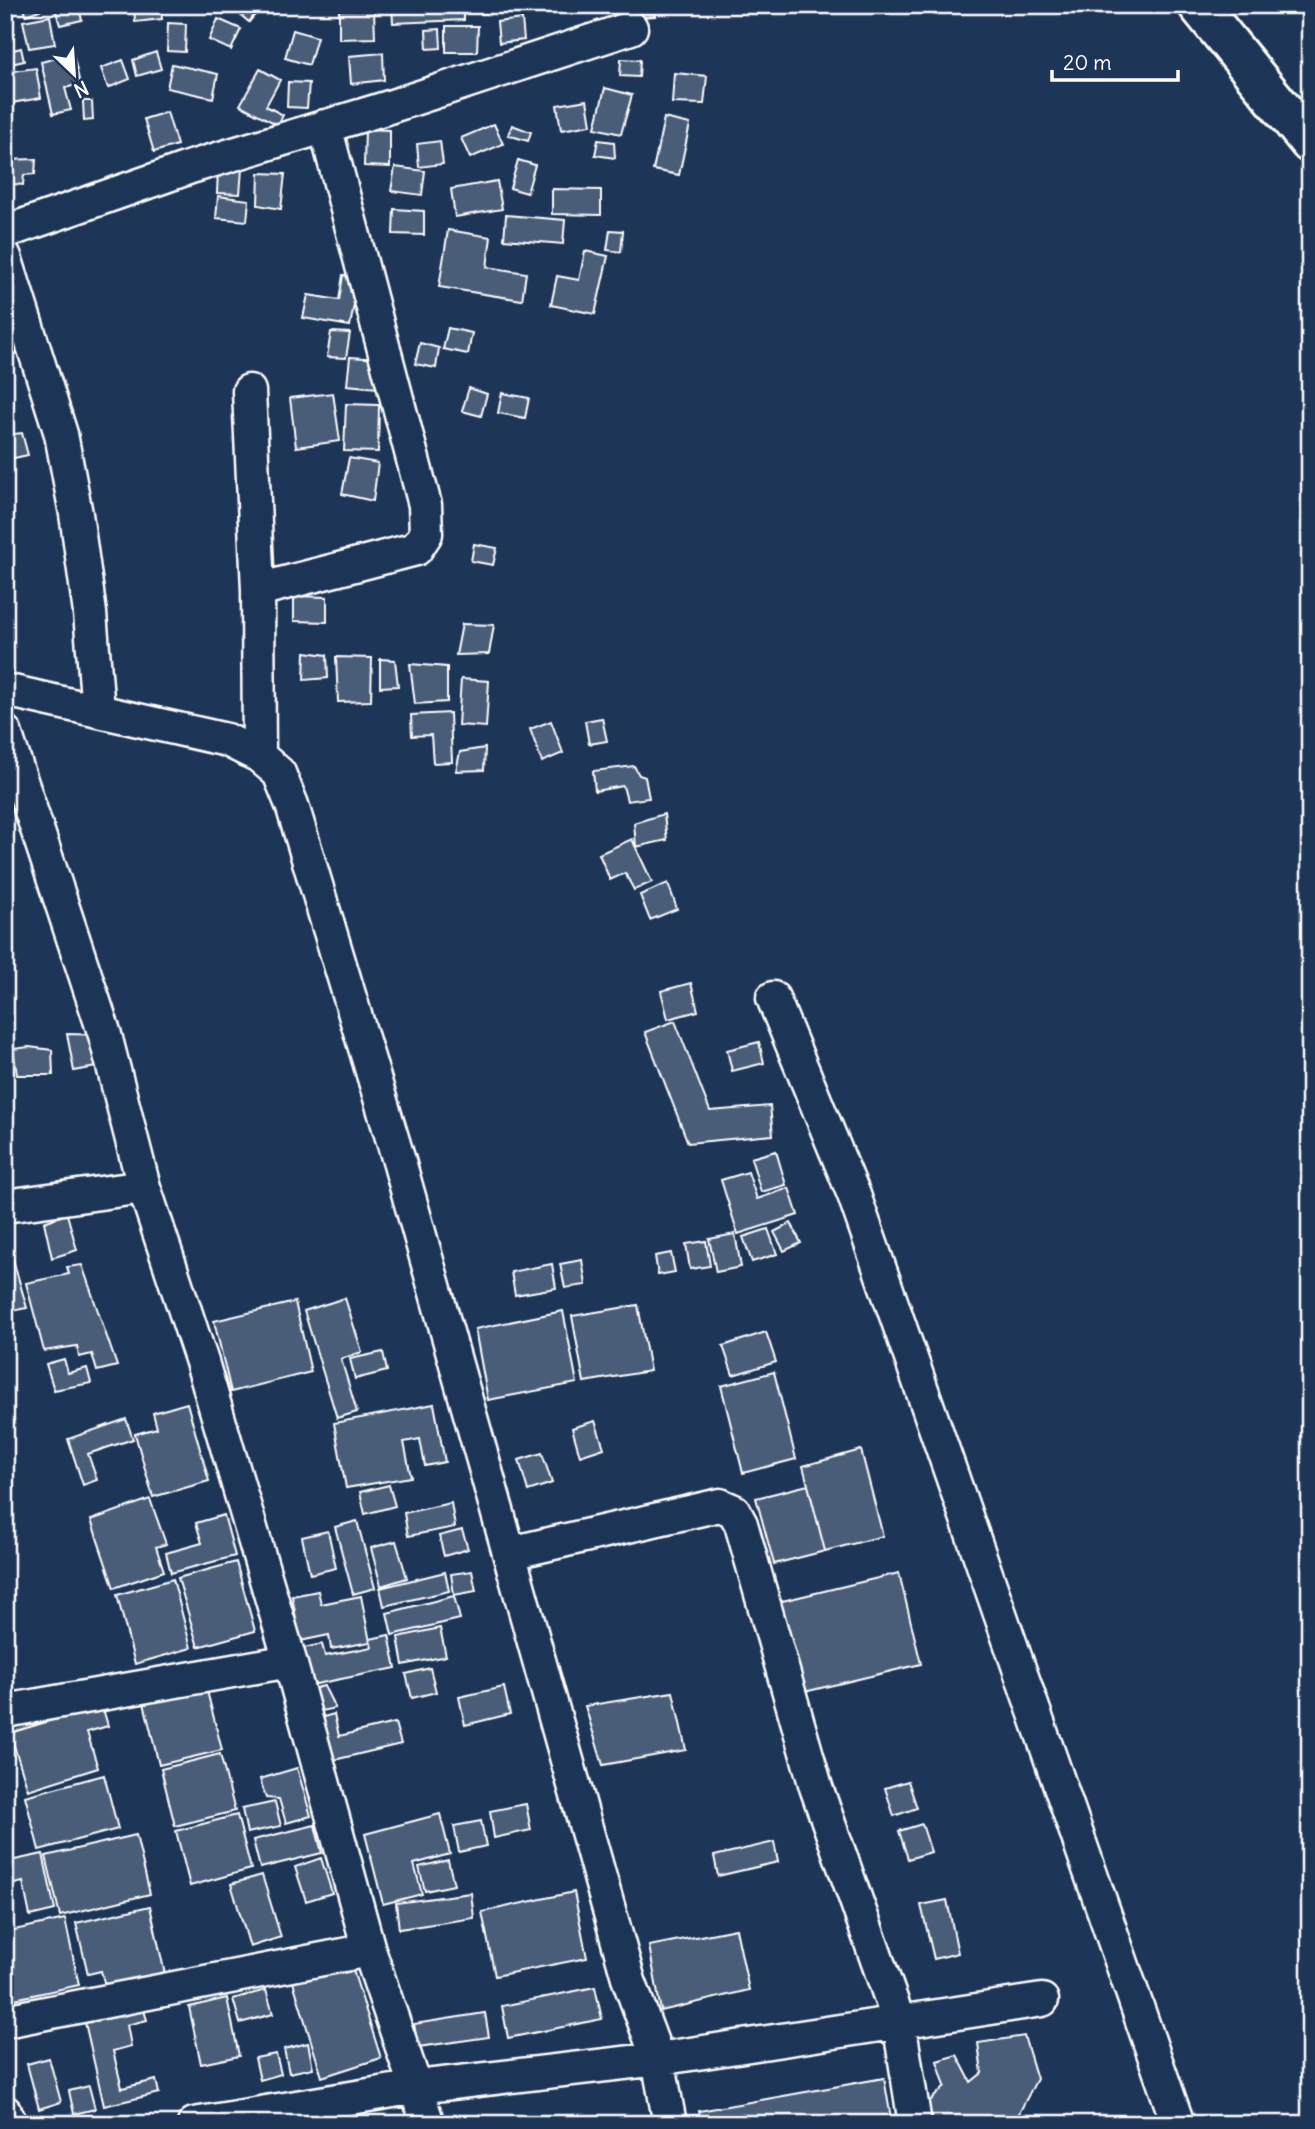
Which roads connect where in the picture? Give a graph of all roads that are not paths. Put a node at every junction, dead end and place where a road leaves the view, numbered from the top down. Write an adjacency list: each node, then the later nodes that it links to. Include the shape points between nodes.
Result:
1 (1198, 5): 4 (street)
2 (631, 28): 3 (street)
3 (325, 126): 5 (street); 8 (street, via 425,505 426,534 416,549)
4 (1310, 143)
5 (5, 232)
6 (5, 257): 10 (street, via 61,434 88,601)
7 (249, 391): 8 (street)
8 (258, 590): 12 (street)
9 (5, 690): 10 (street)
10 (98, 710): 12 (street, via 227,740)
11 (5, 732): 14 (street, via 105,1035)
12 (259, 756): 16 (street, via 279,773 292,805)
13 (773, 998): 31 (street, via 853,1195)
14 (144, 1187): 15 (street); 17 (street, via 202,1362)
15 (5, 1206)
16 (510, 1553): 22 (street, via 720,1504 734,1511 816,1787); 23 (street, via 629,1981)
17 (290, 1661): 18 (street); 19 (street)
18 (5, 1711)
19 (369, 1950): 21 (street); 24 (street)
20 (1042, 2000): 22 (street)
21 (5, 2021)
22 (899, 2022): 23 (street); 30 (street)
23 (658, 2059): 24 (street); 29 (street)
24 (417, 2087): 27 (street); 28 (street)
25 (5, 2112): 26 (street)
26 (11, 2124)
27 (194, 2124)
28 (428, 2124)
29 (670, 2124)
30 (915, 2124)
31 (1178, 2124)

